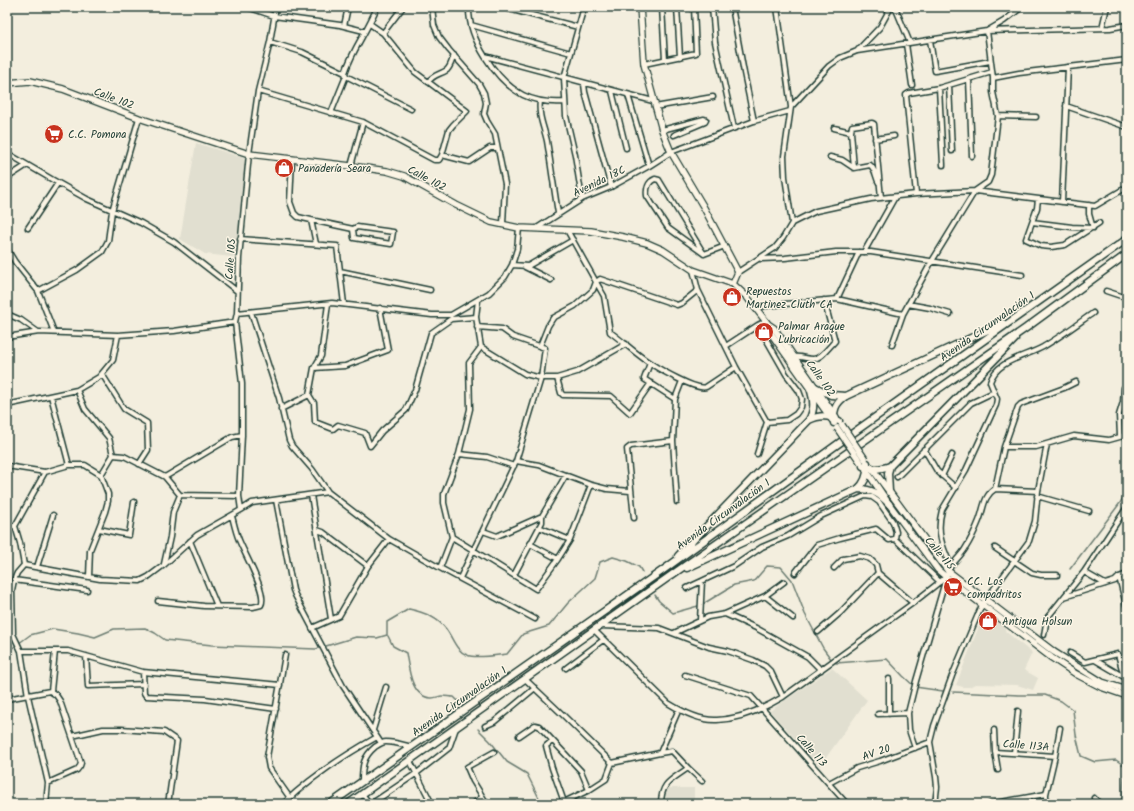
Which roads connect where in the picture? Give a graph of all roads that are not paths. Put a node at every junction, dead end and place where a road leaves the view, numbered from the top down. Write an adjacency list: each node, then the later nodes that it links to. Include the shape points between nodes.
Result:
1 (247, 7): 22 (street)
2 (276, 7): 22 (street, Calle 105)
3 (348, 7): 26 (street)
4 (377, 7): 23 (street)
5 (403, 7): 31 (street)
6 (432, 7): 37 (street, via 434,25 439,37)
7 (469, 7): 24 (street)
8 (501, 7): 27 (street)
9 (584, 7): 27 (street)
10 (629, 7): 21 (street)
11 (662, 7): 40 (street)
12 (677, 7): 39 (street)
13 (694, 7): 39 (street, via 696,53)
14 (712, 7): 73 (street, via 715,42)
15 (732, 7): 70 (street)
16 (777, 7): 65 (street)
17 (891, 7): 35 (street, via 880,27)
18 (895, 7): 34 (street)
19 (1022, 7): 30 (street)
20 (1107, 7): 28 (street)
21 (640, 8): 43 (main road)
22 (274, 16): 26 (street); 33 (street, Calle 105)
23 (370, 24): 29 (street); 31 (street)
24 (471, 25): 36 (street); 38 (street, via 476,42)
25 (1127, 25): 28 (street)
26 (344, 26): 29 (street)
27 (578, 27): 36 (street)
28 (1102, 28): 30 (street)
29 (364, 31): 46 (street)
30 (987, 31): 32 (street); 42 (street)
31 (382, 33): 50 (street, via 415,72)
32 (930, 40): 34 (street); 42 (street, via 935,71)
33 (270, 42): 46 (street, via 302,52); 56 (street, Calle 105)
34 (908, 44): 35 (street); 53 (street)
35 (857, 51): 65 (street, via 829,66)
36 (571, 53): 47 (street)
37 (454, 55): 50 (street, via 447,70 432,76); 80 (street, via 484,93 484,114 495,134)
38 (485, 56): 47 (street); 60 (street, via 507,85 523,95)
39 (680, 57): 40 (street)
40 (665, 60): 43 (street)
41 (1127, 60): 44 (street)
42 (990, 61): 45 (street)
43 (644, 64): 62 (main road)
44 (1068, 67): 48 (street); 63 (street)
45 (992, 72): 48 (street); 49 (street)
46 (346, 75): 64 (street); 66 (street)
47 (564, 78): 52 (street); 61 (street)
48 (993, 78): 67 (street)
49 (969, 79): 54 (street); 87 (street)
50 (428, 82): 86 (street, via 467,111 450,130)
51 (7, 83): 69 (main road, Calle 102, via 30,81 63,89)
52 (584, 84): 57 (street); 99 (street)
53 (912, 85)
54 (949, 85): 55 (street); 82 (street)
55 (939, 88): 91 (street); 101 (street, via 909,93 906,96)
56 (258, 91): 66 (street); 85 (street, Calle 105)
57 (612, 91): 58 (street); 81 (street)
58 (628, 95): 62 (street); 93 (street)
59 (713, 97): 62 (street)
60 (540, 101): 61 (street); 109 (street, via 540,118)
61 (565, 102): 104 (street)
62 (654, 104): 75 (main road)
63 (1066, 106): 72 (street); 106 (street)
64 (411, 109)
65 (791, 109): 70 (street, Avenida 18C); 112 (street, via 784,156)
66 (331, 113): 71 (street)
67 (998, 116): 68 (street); 100 (street, via 991,175 988,182)
68 (1036, 117)
69 (139, 118): 85 (main road, Calle 102); 108 (street)
70 (754, 121): 73 (street, Avenida 18C)
71 (363, 122): 86 (street, via 434,160 438,160); 92 (street)
72 (1124, 126)
73 (734, 128): 83 (street, Avenida 18C)
74 (834, 128): 76 (street)
75 (662, 130): 77 (street, via 706,120); 83 (main road)
76 (851, 132): 79 (street, via 852,126 873,123); 94 (street)
77 (674, 134)
78 (894, 136): 79 (street)
79 (875, 139): 97 (street)
80 (498, 148): 86 (street, via 490,148 469,162); 114 (street, via 505,184)
81 (626, 148)
82 (952, 151)
83 (671, 152): 93 (street, Avenida 18C); 125 (main road)
84 (7, 153): 90 (street)
85 (249, 154): 89 (main road, Calle 102); 121 (street, Calle 105)
86 (442, 155)
87 (972, 156)
88 (830, 157): 94 (street, via 842,160)
89 (292, 159): 92 (main road, Calle 102); 110 (street, via 290,202 298,217)
90 (27, 165): 95 (street); 96 (street)
91 (943, 165)
92 (351, 166): 114 (main road, Calle 102, via 404,176 491,222)
93 (649, 166): 99 (street, Avenida 18C)
94 (854, 168): 97 (street, via 870,166)
95 (7, 178)
96 (58, 183): 108 (street); 115 (street)
97 (879, 183): 103 (street)
98 (1127, 186): 107 (street, via 1095,206)
99 (611, 187): 104 (street, Avenida 18C)
100 (975, 191): 101 (street); 105 (street); 132 (street)
101 (916, 194): 102 (street)
102 (895, 196): 103 (street); 128 (street)
103 (881, 198): 112 (street, via 816,212)
104 (582, 199): 109 (street, Avenida 18C)
105 (1038, 199): 106 (street); 111 (street)
106 (1062, 202): 107 (street)
107 (1089, 205): 118 (street)
108 (112, 211): 144 (street, via 108,241 102,252 77,270); 145 (street, via 141,223 174,242)
109 (558, 213): 117 (street, Avenida 18C)
110 (310, 220): 119 (street); 124 (street)
111 (1032, 222): 118 (street); 118 (street, via 1026,239 1041,246 1051,247 1065,245)
112 (792, 223): 131 (street, via 784,238)
113 (1100, 223): 118 (street)
114 (503, 224): 116 (main road, Calle 102)
115 (28, 228)
116 (519, 228): 117 (main road, Calle 102); 133 (street)
117 (537, 228): 120 (main road, Calle 102)
118 (1093, 228)
119 (353, 229): 119 (street, via 357,227 393,232 391,244 354,238)
120 (567, 230): 123 (street); 135 (main road, Calle 102, via 591,231 647,243 663,250)
121 (240, 239): 124 (street); 145 (street, Calle 105)
122 (1127, 239): 162 (main road, Avenida Circunvalación 1)
123 (573, 240): 134 (street); 140 (street)
124 (316, 244): 136 (street, via 337,246)
125 (725, 246): 129 (street); 137 (main road)
126 (7, 249): 144 (street)
127 (859, 252): 128 (street); 131 (street); 148 (street)
128 (864, 252): 132 (street)
129 (704, 254): 129 (street, via 660,180 652,180 646,190 647,196 668,228)
130 (1127, 254): 169 (main road, Avenida Circunvalación 1)
131 (760, 259): 137 (street)
132 (932, 261): 138 (street); 153 (street)
133 (512, 265): 134 (street); 149 (street, via 489,293)
134 (525, 266): 139 (street)
135 (693, 270): 141 (main road, Calle 102); 143 (street)
136 (340, 271): 142 (street); 152 (street)
137 (738, 272): 141 (main road)
138 (1022, 275)
139 (551, 280)
140 (596, 282): 143 (street, via 600,279 677,305); 174 (street, via 604,296 610,332); 176 (street, via 593,290 575,306 554,318)
141 (733, 284): 154 (main road, Calle 102)
142 (430, 290)
143 (698, 290): 177 (street)
144 (38, 291): 171 (street)
145 (237, 291): 157 (street, Calle 105)
146 (1106, 291): 147 (street)
147 (1127, 298)
148 (837, 299): 150 (street); 160 (street)
149 (478, 300): 163 (street); 164 (street)
150 (824, 300): 154 (street); 179 (street, via 835,341 819,357)
151 (328, 304): 152 (street); 156 (street); 182 (street, via 320,356)
152 (344, 304): 155 (street)
153 (908, 304): 160 (street); 161 (street)
154 (755, 307): 166 (main road, Calle 102)
155 (380, 308): 163 (street); 182 (street, via 388,350 345,366)
156 (251, 312): 157 (street); 198 (street)
157 (236, 313): 165 (street, Calle 105)
158 (1093, 313): 192 (street, via 1042,348 1010,361 995,372 990,382)
159 (7, 314): 170 (street)
160 (904, 314): 175 (street)
161 (950, 314)
162 (1018, 316): 195 (main road); 269 (main road, Avenida Circunvalación 1)
163 (451, 317): 164 (street); 193 (street, via 431,333 416,390 406,410 382,431 370,446 365,433 338,425 333,429 315,422 314,403)
164 (476, 317): 168 (street)
165 (235, 322): 172 (street, via 174,331); 202 (street, Calle 105, via 242,384)
166 (767, 322): 167 (street); 179 (main road, Calle 102); 189 (main road, Calle 102, via 770,332)
167 (758, 325): 177 (street); 201 (street, via 802,399 801,407 796,414 787,420)
168 (477, 327): 176 (street, via 502,329 514,337); 178 (street)
169 (1026, 328): 218 (main road); 274 (main road, Avenida Circunvalación 1)
170 (39, 332): 171 (street); 173 (street)
171 (54, 332): 172 (street)
172 (118, 335): 183 (street, via 113,360)
173 (7, 337)
174 (626, 344): 180 (street); 185 (street, via 577,372)
175 (892, 345)
176 (540, 346): 184 (street, via 545,348)
177 (726, 346): 181 (street)
178 (481, 347): 184 (street, via 525,374); 209 (street, via 469,363 470,409)
179 (794, 357): 189 (main road, Calle 102)
180 (650, 363): 186 (street); 188 (street, via 644,379)
181 (736, 367): 186 (street, via 704,388); 201 (street)
182 (314, 368): 193 (street)
183 (102, 374): 191 (street); 214 (street, via 124,409 147,423 148,450)
184 (541, 378): 185 (street); 213 (street)
185 (557, 378): 188 (street, via 563,395 611,396 630,413)
186 (682, 381): 196 (street)
187 (1076, 382): 207 (street, via 1021,404)
188 (650, 383): 196 (street)
189 (812, 388): 195 (main road, via 831,395); 199 (main road, via 814,403); 200 (main road, Calle 102)
190 (1124, 388): 204 (street, via 1119,415)
191 (77, 390): 194 (street); 211 (street, via 86,409 108,438)
192 (994, 392): 208 (street, via 971,403); 226 (street, via 996,405)
193 (308, 395): 198 (street)
194 (51, 396): 197 (street); 215 (street)
195 (846, 396): 200 (main road, via 836,405)
196 (675, 399): 205 (street)
197 (7, 405)
198 (281, 409): 229 (street, via 292,446)
199 (809, 420): 200 (main road, via 822,416); 269 (main road)
200 (836, 421): 217 (main road, Calle 102, bridge)
201 (767, 422): 210 (street)
202 (242, 435): 223 (street, via 232,437); 235 (street, Calle 105)
203 (1127, 435): 204 (street)
204 (1120, 436): 206 (street, via 1109,440 1074,436)
205 (673, 441): 230 (street, via 631,446 627,449); 238 (street)
206 (1047, 444): 207 (street, via 1036,447); 232 (street)
207 (1004, 447): 228 (street)
208 (924, 449): 222 (street); 224 (street)
209 (459, 454): 213 (street); 253 (street, via 444,498)
210 (757, 454)
211 (113, 455): 214 (street, via 124,456); 220 (street)
212 (952, 455): 222 (street)
213 (515, 463): 221 (street, via 539,465); 252 (street)
214 (139, 464): 223 (street)
215 (69, 465): 219 (street); 220 (street, via 86,466)
216 (7, 466): 219 (street)
217 (866, 466): 218 (main road, via 881,469); 227 (main road, via 863,485); 231 (main road, Calle 115); 239 (main road, Calle 115)
218 (890, 466): 231 (main road)
219 (45, 472): 248 (street)
220 (101, 475): 250 (street, via 108,501)
221 (566, 475): 225 (street); 245 (street)
222 (942, 476): 226 (street)
223 (165, 477): 234 (street)
224 (897, 477)
225 (592, 485): 230 (street); 256 (street)
226 (956, 488): 266 (street, via 942,510 939,524 940,538)
227 (858, 489): 239 (main road, via 876,493); 274 (main road)
228 (995, 489): 232 (street); 266 (street, via 985,500 979,521 965,550)
229 (328, 492): 233 (street); 254 (street)
230 (630, 492): 246 (street)
231 (889, 492): 275 (main road, Calle 115)
232 (1038, 493): 242 (street); 262 (street, via 1035,521 1029,541)
233 (311, 494): 236 (street); 251 (street)
234 (180, 495): 235 (street); 263 (street, via 173,512)
235 (239, 496): 241 (street, Calle 105)
236 (276, 500): 241 (street, via 252,503); 303 (street, via 293,590)
237 (134, 502): 250 (street, via 130,535)
238 (677, 502)
239 (889, 504): 275 (main road, Calle 115, via 938,570)
240 (1127, 507): 271 (street)
241 (241, 510): 244 (street)
242 (1089, 511)
243 (53, 515): 267 (street)
244 (232, 516): 257 (street); 295 (street, via 238,539 254,572 263,601 257,607)
245 (542, 516): 249 (street); 252 (street, via 497,536)
246 (634, 518)
247 (7, 526): 248 (street)
248 (15, 526): 264 (street)
249 (539, 527): 256 (street); 258 (street)
250 (99, 529): 279 (street, via 90,550)
251 (317, 530): 265 (street); 299 (street)
252 (483, 531): 260 (street)
253 (452, 537): 260 (street); 268 (street)
254 (389, 539): 265 (street); 268 (street)
255 (895, 539): 272 (street, via 889,540 878,530 873,529 817,545); 283 (street, via 893,522 879,502 866,496 821,516 788,536 762,547 734,566); 285 (street)
256 (570, 540): 261 (street)
257 (190, 541): 263 (street); 295 (street)
258 (530, 544): 261 (street); 277 (street)
259 (996, 548): 262 (street)
260 (473, 550): 277 (street); 281 (street)
261 (558, 559): 277 (street, via 536,589)
262 (1015, 561): 278 (street, via 1032,573); 293 (street)
263 (164, 564): 279 (street, via 140,581)
264 (24, 565): 267 (street); 282 (street)
265 (368, 566): 299 (street, via 339,616)
266 (951, 566): 275 (street)
267 (37, 567): 279 (street)
268 (440, 568): 281 (street)
269 (666, 568): 353 (main road, Avenida Circunvalación 1)
270 (834, 568): 273 (street, via 843,559 860,556 870,559 876,565)
271 (1084, 572): 286 (street); 291 (street)
272 (795, 573)
273 (878, 573): 294 (street); 305 (street)
274 (673, 574): 302 (main road, Avenida Circunvalación 1)
275 (947, 574): 285 (street); 293 (main road, Calle 115); 339 (street)
276 (1127, 574): 280 (street)
277 (514, 575)
278 (1057, 575)
279 (89, 577)
280 (1119, 577): 286 (street); 296 (street)
281 (460, 578): 300 (street)
282 (14, 580): 288 (street); 289 (street)
283 (702, 581): 287 (street); 301 (street)
284 (784, 582): 290 (street)
285 (940, 582): 294 (street)
286 (1105, 584): 291 (street)
287 (687, 588)
288 (9, 590): 308 (street)
289 (87, 590)
290 (765, 596): 297 (street); 298 (street)
291 (1064, 597): 309 (street, via 1047,618)
292 (158, 601): 295 (street)
293 (984, 602): 329 (main road, Calle 115, via 1079,669 1102,682); 332 (main road, Calle 115, via 1052,658 1076,674 1101,687); 351 (street, via 952,676)
294 (912, 603): 320 (street)
295 (217, 606)
296 (1127, 609)
297 (726, 614): 301 (street); 320 (street, via 808,657)
298 (793, 618)
299 (331, 619): 303 (street)
300 (535, 619)
301 (700, 620): 306 (street)
302 (600, 626): 304 (main road, Avenida Circunvalación 1); 306 (street, via 659,628)
303 (312, 628): 345 (street, via 343,686)
304 (594, 630): 310 (street); 323 (main road, Avenida Circunvalación 1)
305 (818, 632)
306 (674, 633): 333 (street, via 765,666 771,672)
307 (7, 634): 308 (street)
308 (13, 634): 311 (street)
309 (1044, 635)
310 (603, 640): 319 (street); 335 (street, via 668,702)
311 (20, 649): 312 (street); 331 (street)
312 (55, 651): 315 (street, via 68,651); 330 (street)
313 (1070, 653): 316 (street, via 1085,662)
314 (285, 655): 326 (street)
315 (86, 656): 321 (street); 325 (street, via 88,686)
316 (1095, 660): 318 (street, via 1118,654); 318 (street, via 1124,676)
317 (1127, 663): 318 (street)
318 (1121, 665)
319 (566, 668)
320 (820, 670): 333 (street)
321 (143, 672): 325 (street); 326 (street)
322 (686, 675): 336 (street, Calle 113, via 751,696)
323 (525, 679): 328 (street); 343 (main road, Avenida Circunvalación 1)
324 (889, 679): 341 (street)
325 (144, 684): 337 (street, via 145,695 148,696 205,699)
326 (280, 685): 337 (street)
327 (386, 687): 345 (street)
328 (535, 688): 342 (street, via 494,722); 361 (street)
329 (1127, 690)
330 (51, 691): 331 (street); 347 (street, via 60,701)
331 (28, 696): 334 (street); 367 (street)
332 (1127, 696)
333 (783, 697): 336 (street)
334 (7, 699)
335 (679, 709): 336 (street, via 693,716 716,720); 357 (street)
336 (763, 709): 368 (street, Calle 113)
337 (276, 710): 373 (street, via 267,761)
338 (1018, 711): 358 (street)
339 (908, 713): 341 (street); 354 (street, via 909,730)
340 (878, 714): 341 (street)
341 (889, 714)
342 (485, 726)
343 (457, 728): 360 (main road, Avenida Circunvalación 1); 364 (street, via 449,748)
344 (1060, 728): 359 (street)
345 (372, 730): 349 (street)
346 (994, 730): 356 (street)
347 (72, 736): 367 (street, via 80,766 77,770); 377 (street, via 103,729 164,732 177,741)
348 (519, 736): 350 (street, via 535,725 539,726)
349 (376, 737): 352 (street); 373 (street, via 347,754)
350 (552, 741): 369 (street, via 581,771); 375 (street, via 546,746)
351 (930, 742): 354 (street, AV 20); 387 (street, via 937,782)
352 (381, 743): 353 (street); 365 (street, via 364,759)
353 (412, 747): 365 (main road, Avenida Circunvalación 1)
354 (915, 748): 368 (street, AV 20, via 857,768)
355 (494, 752): 372 (street, via 467,767)
356 (995, 752): 358 (street, Calle 113A); 363 (street)
357 (660, 753): 361 (street); 362 (street, via 672,751)
358 (1014, 753): 359 (street, Calle 113A)
359 (1055, 756): 371 (street, Calle 113A)
360 (410, 761): 364 (street); 370 (main road, Avenida Circunvalación 1)
361 (612, 764): 369 (street, via 606,779)
362 (688, 768): 366 (street); 385 (street, via 664,786)
363 (998, 770)
364 (416, 773): 381 (street); 382 (street)
365 (362, 781): 379 (main road, Avenida Circunvalación 1)
366 (702, 781)
367 (48, 783): 376 (street)
368 (829, 783): 386 (street, Calle 113)
369 (589, 790): 375 (street)
370 (362, 794): 380 (main road, Avenida Circunvalación 1); 381 (street)
371 (1046, 794): 388 (street); 389 (street, Calle 113A)
372 (482, 797): 383 (street); 384 (street)
373 (290, 798): 378 (street)
374 (1094, 798): 390 (street)
375 (562, 803)
376 (46, 804)
377 (168, 804)
378 (283, 804)
379 (330, 804)
380 (348, 804)
381 (370, 804)
382 (432, 804)
383 (473, 804)
384 (487, 804)
385 (661, 804)
386 (847, 804)
387 (935, 804)
388 (990, 804)
389 (1046, 804)
390 (1100, 804)

